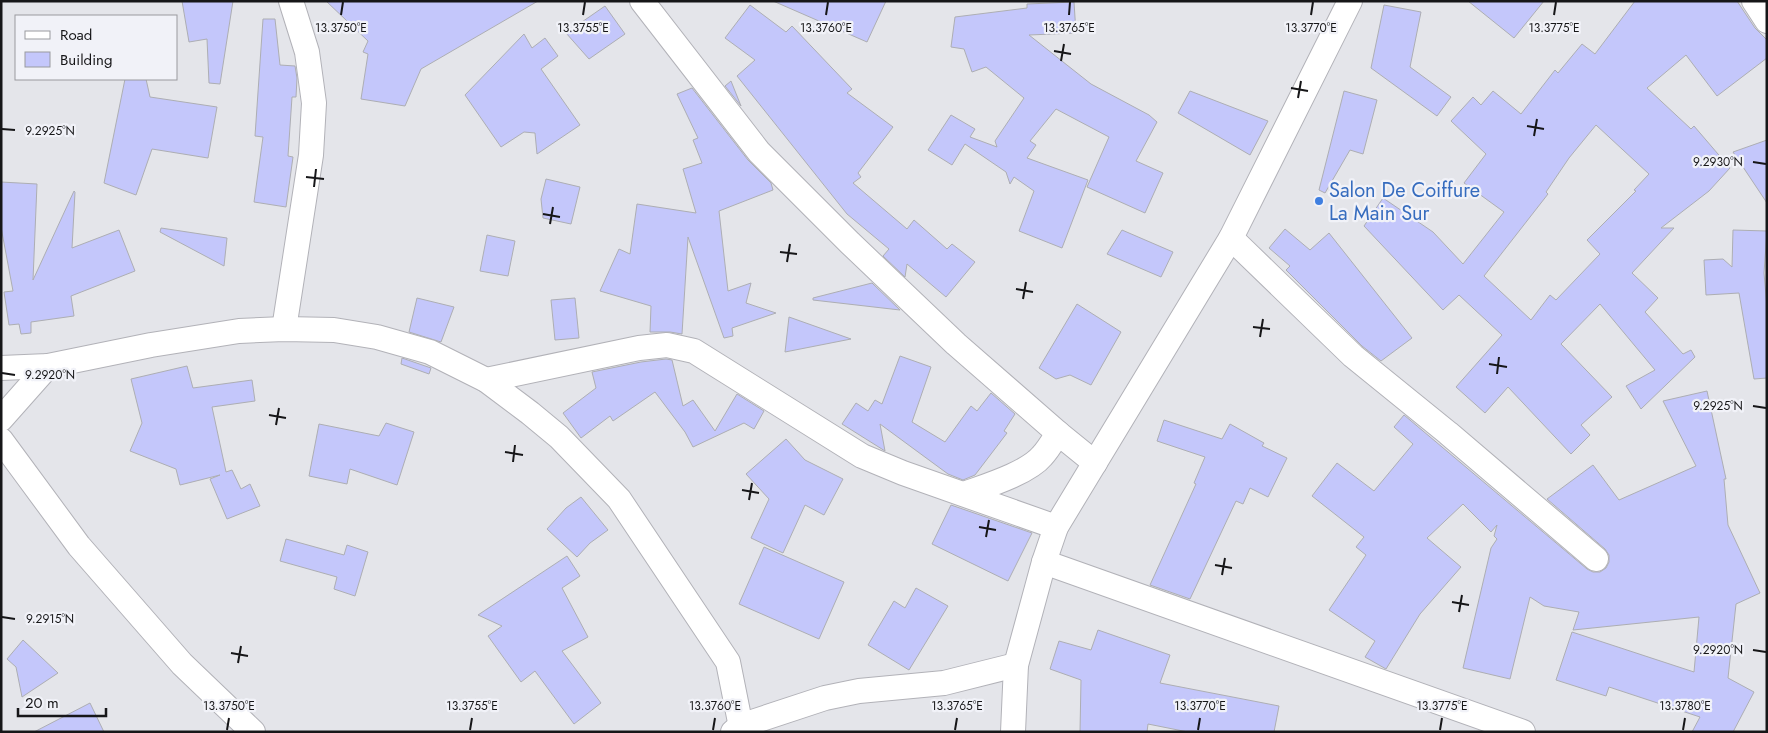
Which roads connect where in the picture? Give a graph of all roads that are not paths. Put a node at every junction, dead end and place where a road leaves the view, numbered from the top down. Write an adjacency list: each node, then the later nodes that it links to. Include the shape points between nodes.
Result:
1 (642, 1): 12 (street, via 759,152 949,337)
2 (1350, 1): 6 (street)
3 (1754, 1): 5 (street)
4 (296, 4): 7 (street, via 314,103 311,154)
5 (1767, 21)
6 (1231, 238): 14 (street); 17 (street, via 1353,356)
7 (284, 329): 8 (street, via 239,331); 10 (street, via 334,330 377,337 430,352)
8 (48, 366): 9 (street); 11 (street)
9 (1, 368)
10 (486, 380): 15 (street, via 639,348 667,345 694,351 862,456); 20 (street, via 559,437 619,499 728,662)
11 (1, 419)
12 (1058, 433): 14 (street); 15 (street, via 1035,464)
13 (1, 440): 21 (street, via 92,560 182,664)
14 (1095, 463): 16 (street)
15 (964, 494): 16 (street)
16 (1056, 527): 18 (street)
17 (1596, 559)
18 (1044, 562): 19 (street); 23 (street)
19 (1016, 665): 20 (street, via 944,683 824,698); 22 (street)
20 (738, 730)
21 (253, 732)
22 (1013, 732)
23 (1523, 732)

